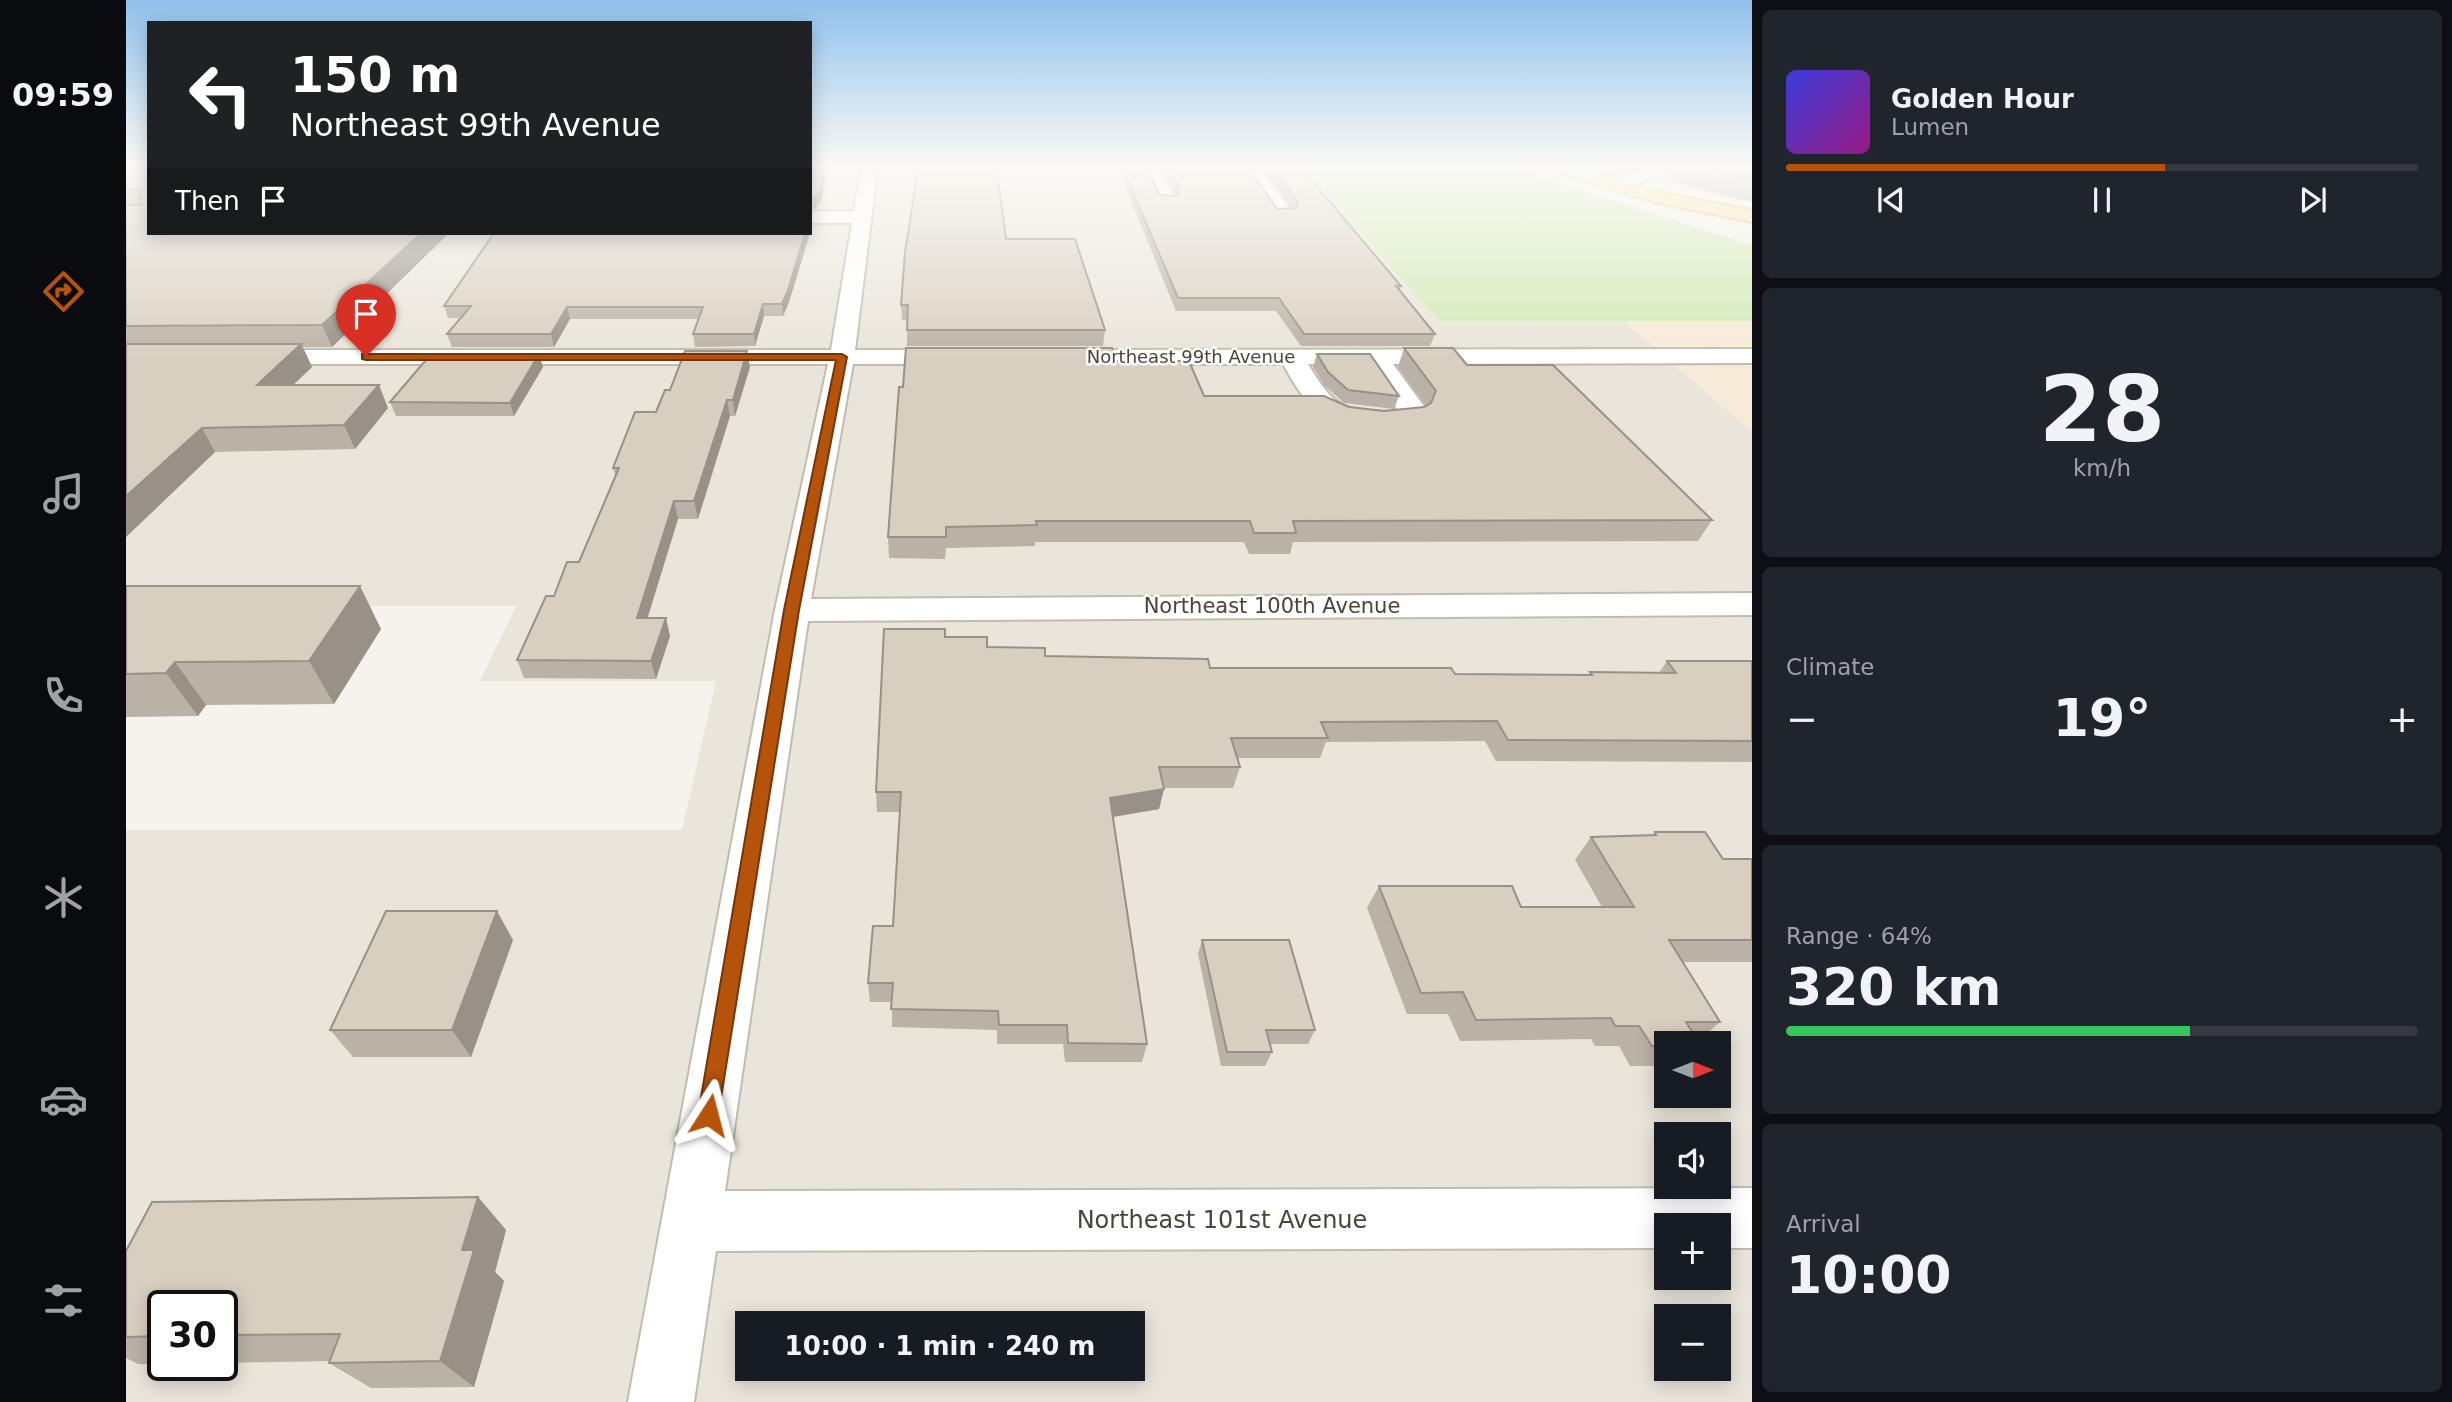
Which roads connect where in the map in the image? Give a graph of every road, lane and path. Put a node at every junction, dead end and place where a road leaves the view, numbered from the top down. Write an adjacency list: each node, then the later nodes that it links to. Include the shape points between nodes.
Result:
1 (861, 229): 4 (street)
2 (1752, 356): 8 (street, Northeast 99th Avenue)
3 (236, 357): 4 (street)
4 (842, 357): 5 (street); 10 (street)
5 (978, 357)
6 (1046, 357): 7 (street, Northeast 99th Avenue)
7 (1291, 357): 8 (street, Northeast 99th Avenue); 8 (street, via 1317,401 1330,412 1347,418 1404,420 1413,410)
8 (1375, 357)
9 (1752, 604): 10 (street, Northeast 100th Avenue)
10 (792, 610): 12 (street)
11 (1752, 1218): 12 (street, Northeast 101st Avenue)
12 (692, 1221): 13 (street)
13 (661, 1402)

